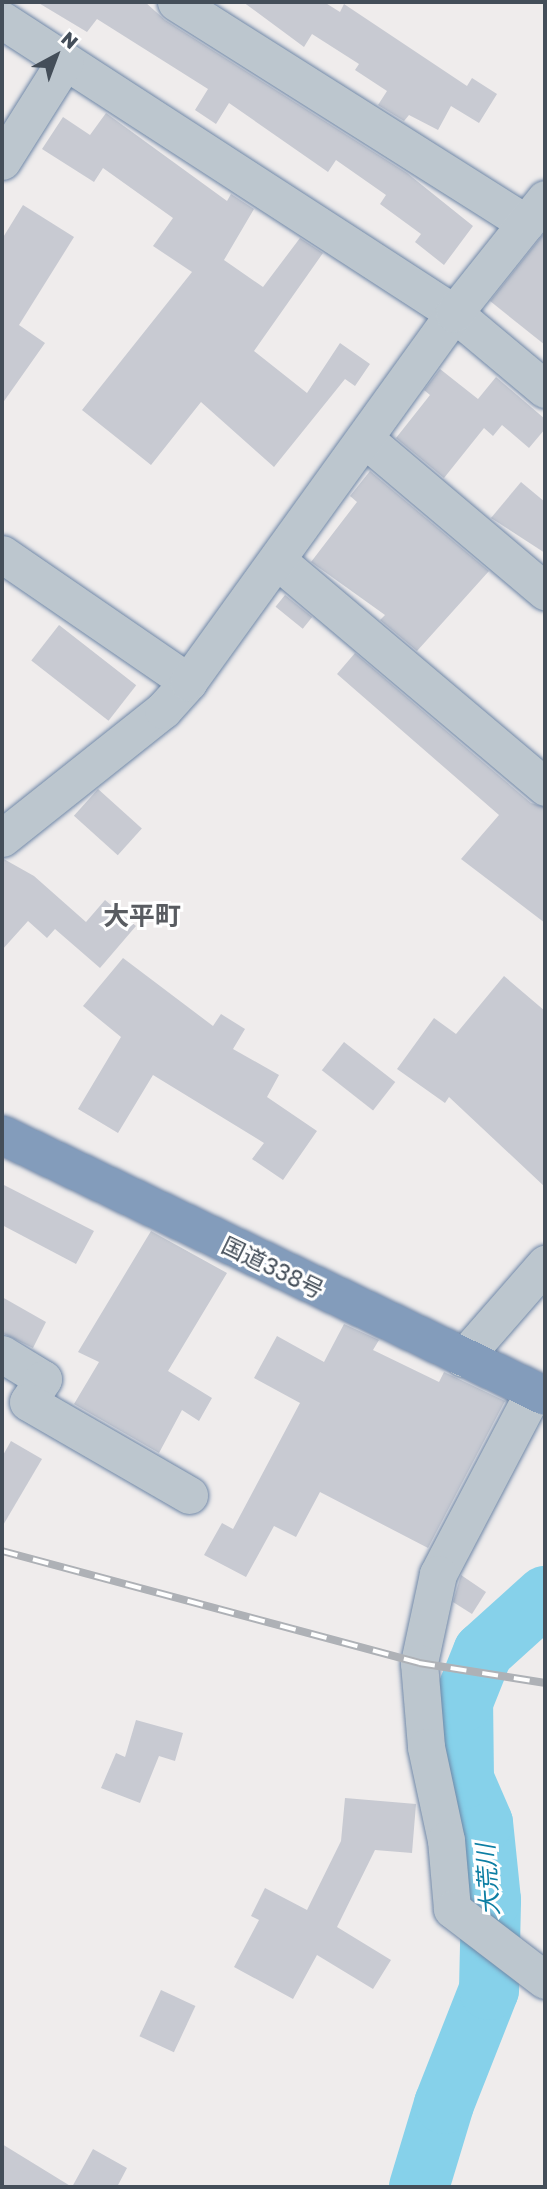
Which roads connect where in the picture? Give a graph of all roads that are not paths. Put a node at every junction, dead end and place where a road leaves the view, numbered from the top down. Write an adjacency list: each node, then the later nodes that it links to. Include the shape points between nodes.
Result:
1 (176, 2): 5 (street)
2 (2, 20): 3 (street)
3 (65, 61): 4 (street); 6 (street)
4 (2, 161)
5 (536, 211): 6 (street)
6 (454, 313): 7 (street); 8 (street)
7 (545, 389)
8 (365, 439): 10 (street); 11 (street)
9 (2, 554): 12 (street)
10 (278, 561): 12 (street); 13 (street)
11 (545, 591)
12 (188, 682): 14 (street, via 163,710)
13 (545, 787)
14 (2, 838)
15 (2, 1135): 18 (highway, 国道338号)
16 (545, 1264): 18 (street)
17 (2, 1354): 20 (street, via 43,1379 28,1402)
18 (463, 1358): 19 (highway, 国道338号)
19 (540, 1394): 21 (street, via 438,1574 419,1663 426,1747 446,1840 452,1909)
20 (189, 1496)
21 (545, 1980)

